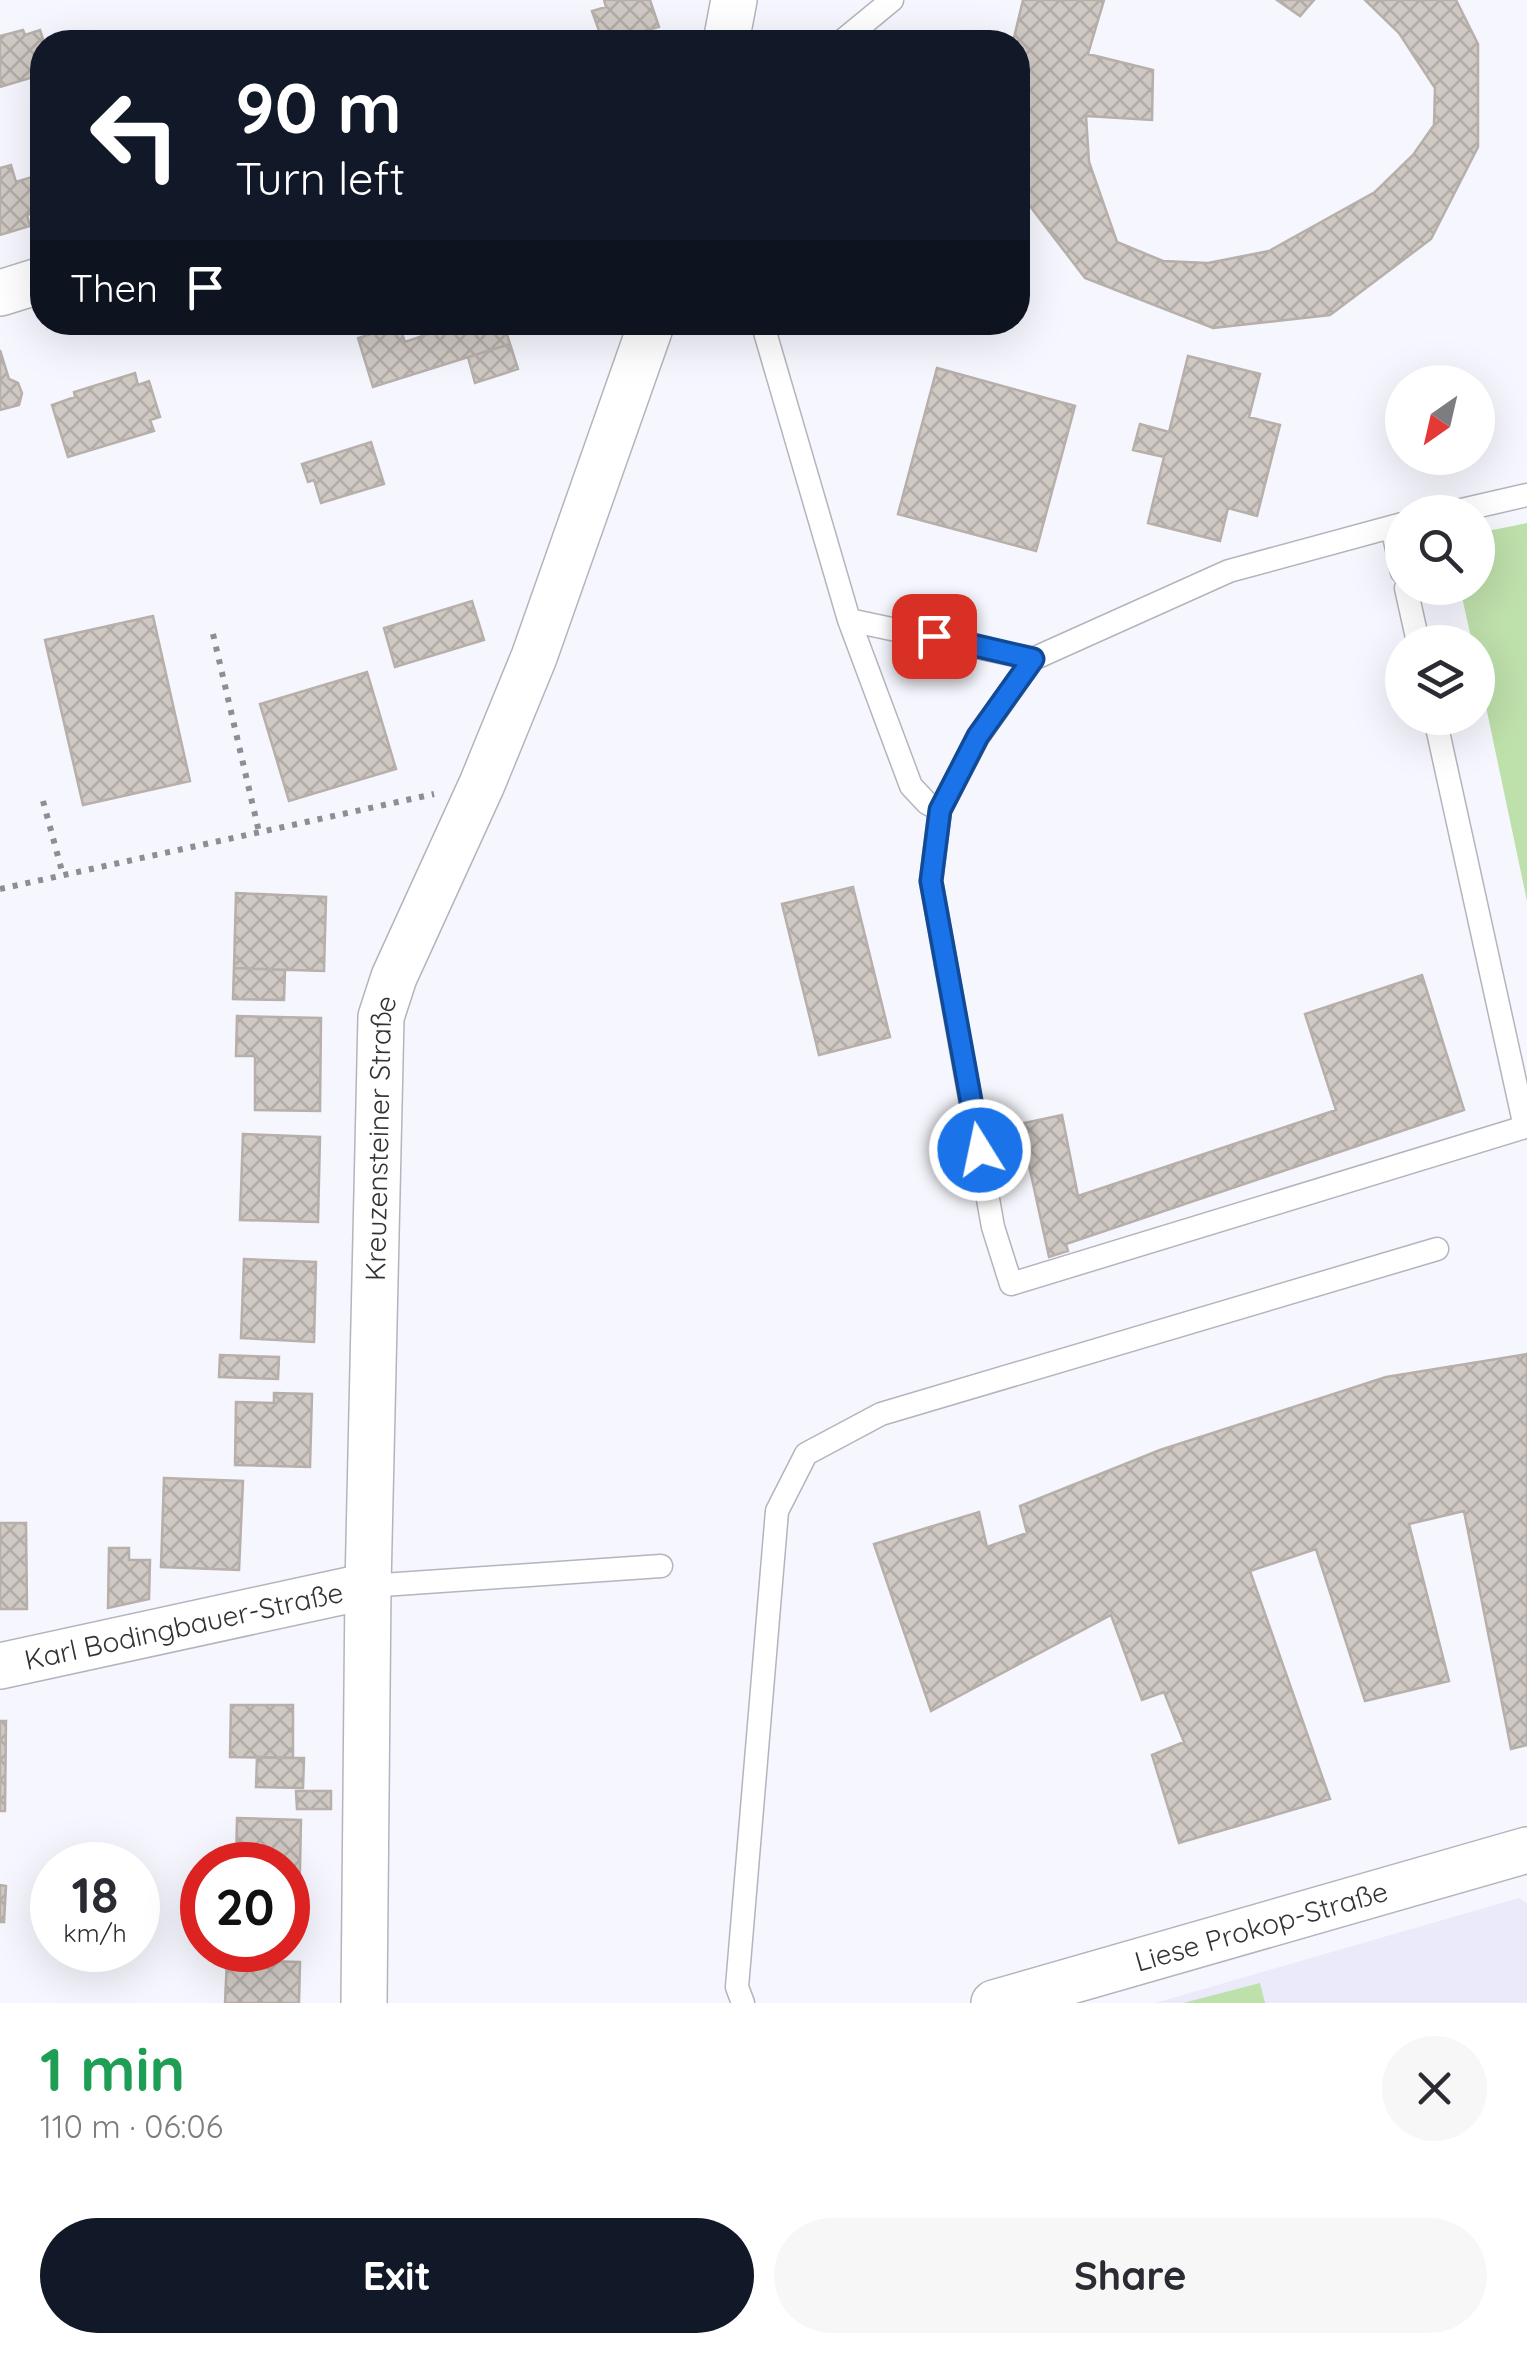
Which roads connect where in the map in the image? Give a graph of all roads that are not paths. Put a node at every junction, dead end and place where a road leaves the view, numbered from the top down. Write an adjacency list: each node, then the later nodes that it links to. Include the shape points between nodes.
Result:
1 (734, 0): 3 (street)
2 (892, 0): 4 (lane)
3 (728, 30)
4 (856, 30)
5 (30, 284): 6 (street)
6 (0, 293)
7 (647, 335): 18 (street, Kreuzensteiner Straße, via 534,657 381,1017)
8 (766, 335): 12 (lane)
9 (1527, 495): 10 (lane)
10 (1495, 502)
11 (1385, 529): 13 (lane, via 1230,571)
12 (849, 620): 13 (lane); 15 (lane, via 911,786)
13 (1033, 659): 15 (lane, via 978,736)
14 (1438, 735): 15 (lane, via 1525,1126 1011,1284 993,1227 931,881)
15 (940, 810)
16 (1437, 1248): 22 (lane, via 880,1414 806,1454 777,1511 737,1987)
17 (661, 1566): 18 (lane)
18 (368, 1586): 19 (street, Karl Bodingbauer-Straße); 21 (street, Kreuzensteiner Straße)
19 (0, 1666)
20 (1527, 1850): 23 (street, Liese Prokop-Straße)
21 (364, 2003)
22 (743, 2003)
23 (994, 2003)

